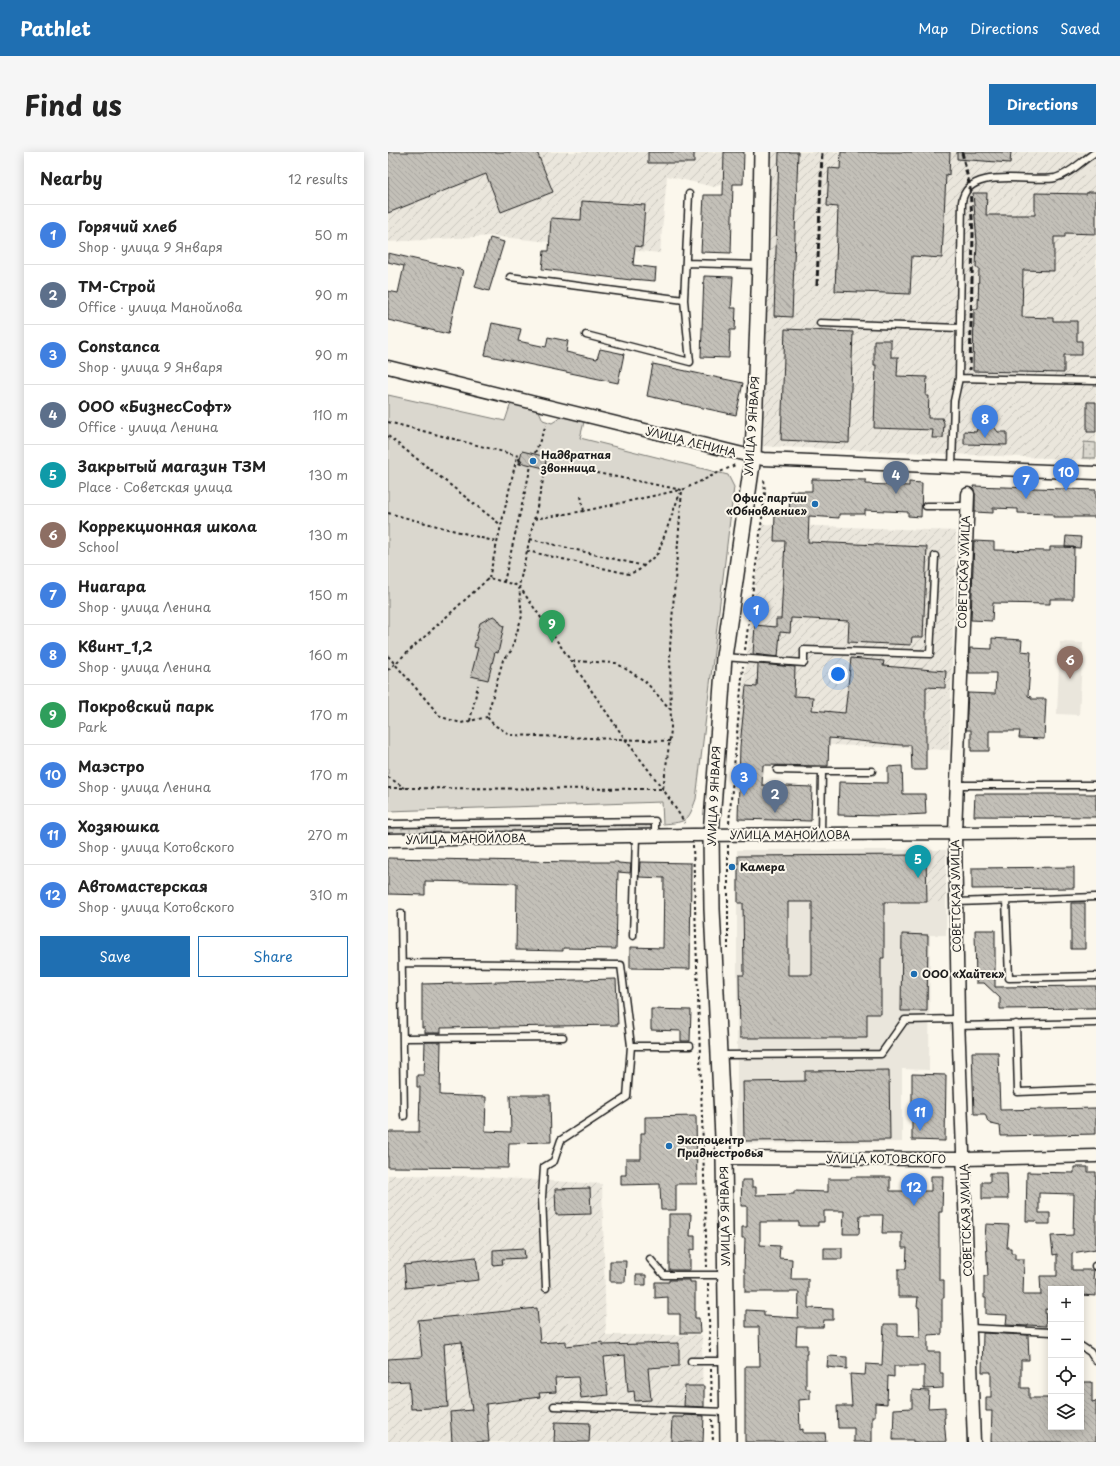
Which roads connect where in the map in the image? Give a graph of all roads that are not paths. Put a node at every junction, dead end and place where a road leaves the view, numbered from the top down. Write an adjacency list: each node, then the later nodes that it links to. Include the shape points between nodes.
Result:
1 (762, 152): 5 (street, УЛИЦА 9 ЯНВАРЯ)
2 (1096, 152): 9 (lane, via 1071,170 1054,178 985,179 965,193 962,202)
3 (688, 194): 4 (lane)
4 (686, 263): 5 (lane); 7 (lane)
5 (760, 265): 14 (street, УЛИЦА 9 ЯНВАРЯ)
6 (510, 277): 7 (lane)
7 (684, 300): 10 (lane, via 690,362)
8 (820, 323): 9 (lane)
9 (960, 328): 12 (lane)
10 (586, 335)
11 (388, 367): 14 (street, УЛИЦА ЛЕНИНА)
12 (959, 378): 13 (lane); 15 (lane, via 954,400)
13 (1096, 381)
14 (758, 458): 15 (street, УЛИЦА ЛЕНИНА); 20 (street, УЛИЦА 9 ЯНВАРЯ)
15 (952, 467): 16 (street, УЛИЦА ЛЕНИНА)
16 (1096, 473)
17 (967, 500): 18 (lane); 24 (street, СОВЕТСКАЯ УЛИЦА)
18 (926, 506)
19 (935, 556): 20 (lane, via 930,654 804,650 804,663)
20 (724, 657): 30 (street, УЛИЦА 9 ЯНВАРЯ)
21 (777, 770): 22 (lane)
22 (822, 771): 23 (lane); 29 (lane)
23 (872, 771)
24 (956, 785): 25 (lane); 28 (street, СОВЕТСКАЯ УЛИЦА)
25 (1096, 785)
26 (388, 824): 32 (lane, via 655,821)
27 (1096, 832): 28 (street, УЛИЦА МАНОЙЛОВА)
28 (955, 833): 29 (street, УЛИЦА МАНОЙЛОВА); 36 (street, СОВЕТСКАЯ УЛИЦА)
29 (820, 834): 30 (street, УЛИЦА МАНОЙЛОВА)
30 (711, 835): 32 (street, УЛИЦА МАНОЙЛОВА); 48 (street, УЛИЦА 9 ЯНВАРЯ)
31 (636, 836): 32 (street, УЛИЦА МАНОЙЛОВА); 33 (street, УЛИЦА МАНОЙЛОВА); 38 (lane)
32 (655, 836)
33 (388, 840)
34 (1096, 897): 35 (lane)
35 (1006, 900): 36 (lane); 40 (lane, via 1009,978)
36 (957, 902): 41 (street, СОВЕТСКАЯ УЛИЦА)
37 (401, 913): 39 (lane)
38 (633, 936)
39 (402, 963): 45 (lane); 46 (lane, via 621,965)
40 (1096, 976)
41 (959, 1023): 43 (lane); 48 (lane, via 905,1020 881,1054); 53 (street, СОВЕТСКАЯ УЛИЦА)
42 (1096, 1023): 43 (lane)
43 (1016, 1024): 49 (lane, via 1018,1092)
44 (562, 1037): 45 (lane)
45 (402, 1038): 50 (lane)
46 (631, 1046): 47 (lane); 56 (lane, via 627,1097 561,1140 554,1161 544,1167 542,1196)
47 (690, 1046)
48 (719, 1055): 52 (street, УЛИЦА 9 ЯНВАРЯ)
49 (1096, 1089)
50 (404, 1116)
51 (1096, 1156): 53 (street, УЛИЦА КОТОВСКОГО)
52 (724, 1158): 53 (street, УЛИЦА КОТОВСКОГО); 55 (street, УЛИЦА 9 ЯНВАРЯ)
53 (963, 1159): 57 (street, СОВЕТСКАЯ УЛИЦА)
54 (650, 1259): 55 (lane, via 664,1275)
55 (725, 1275): 61 (street, УЛИЦА 9 ЯНВАРЯ)
56 (546, 1288)
57 (970, 1328): 58 (lane); 66 (street, СОВЕТСКАЯ УЛИЦА)
58 (1048, 1332)
59 (1084, 1348): 62 (lane)
60 (692, 1361): 61 (lane)
61 (727, 1361): 64 (street, УЛИЦА 9 ЯНВАРЯ)
62 (1096, 1361)
63 (554, 1406): 64 (lane)
64 (728, 1412): 65 (street, УЛИЦА 9 ЯНВАРЯ)
65 (728, 1442)
66 (974, 1442)

